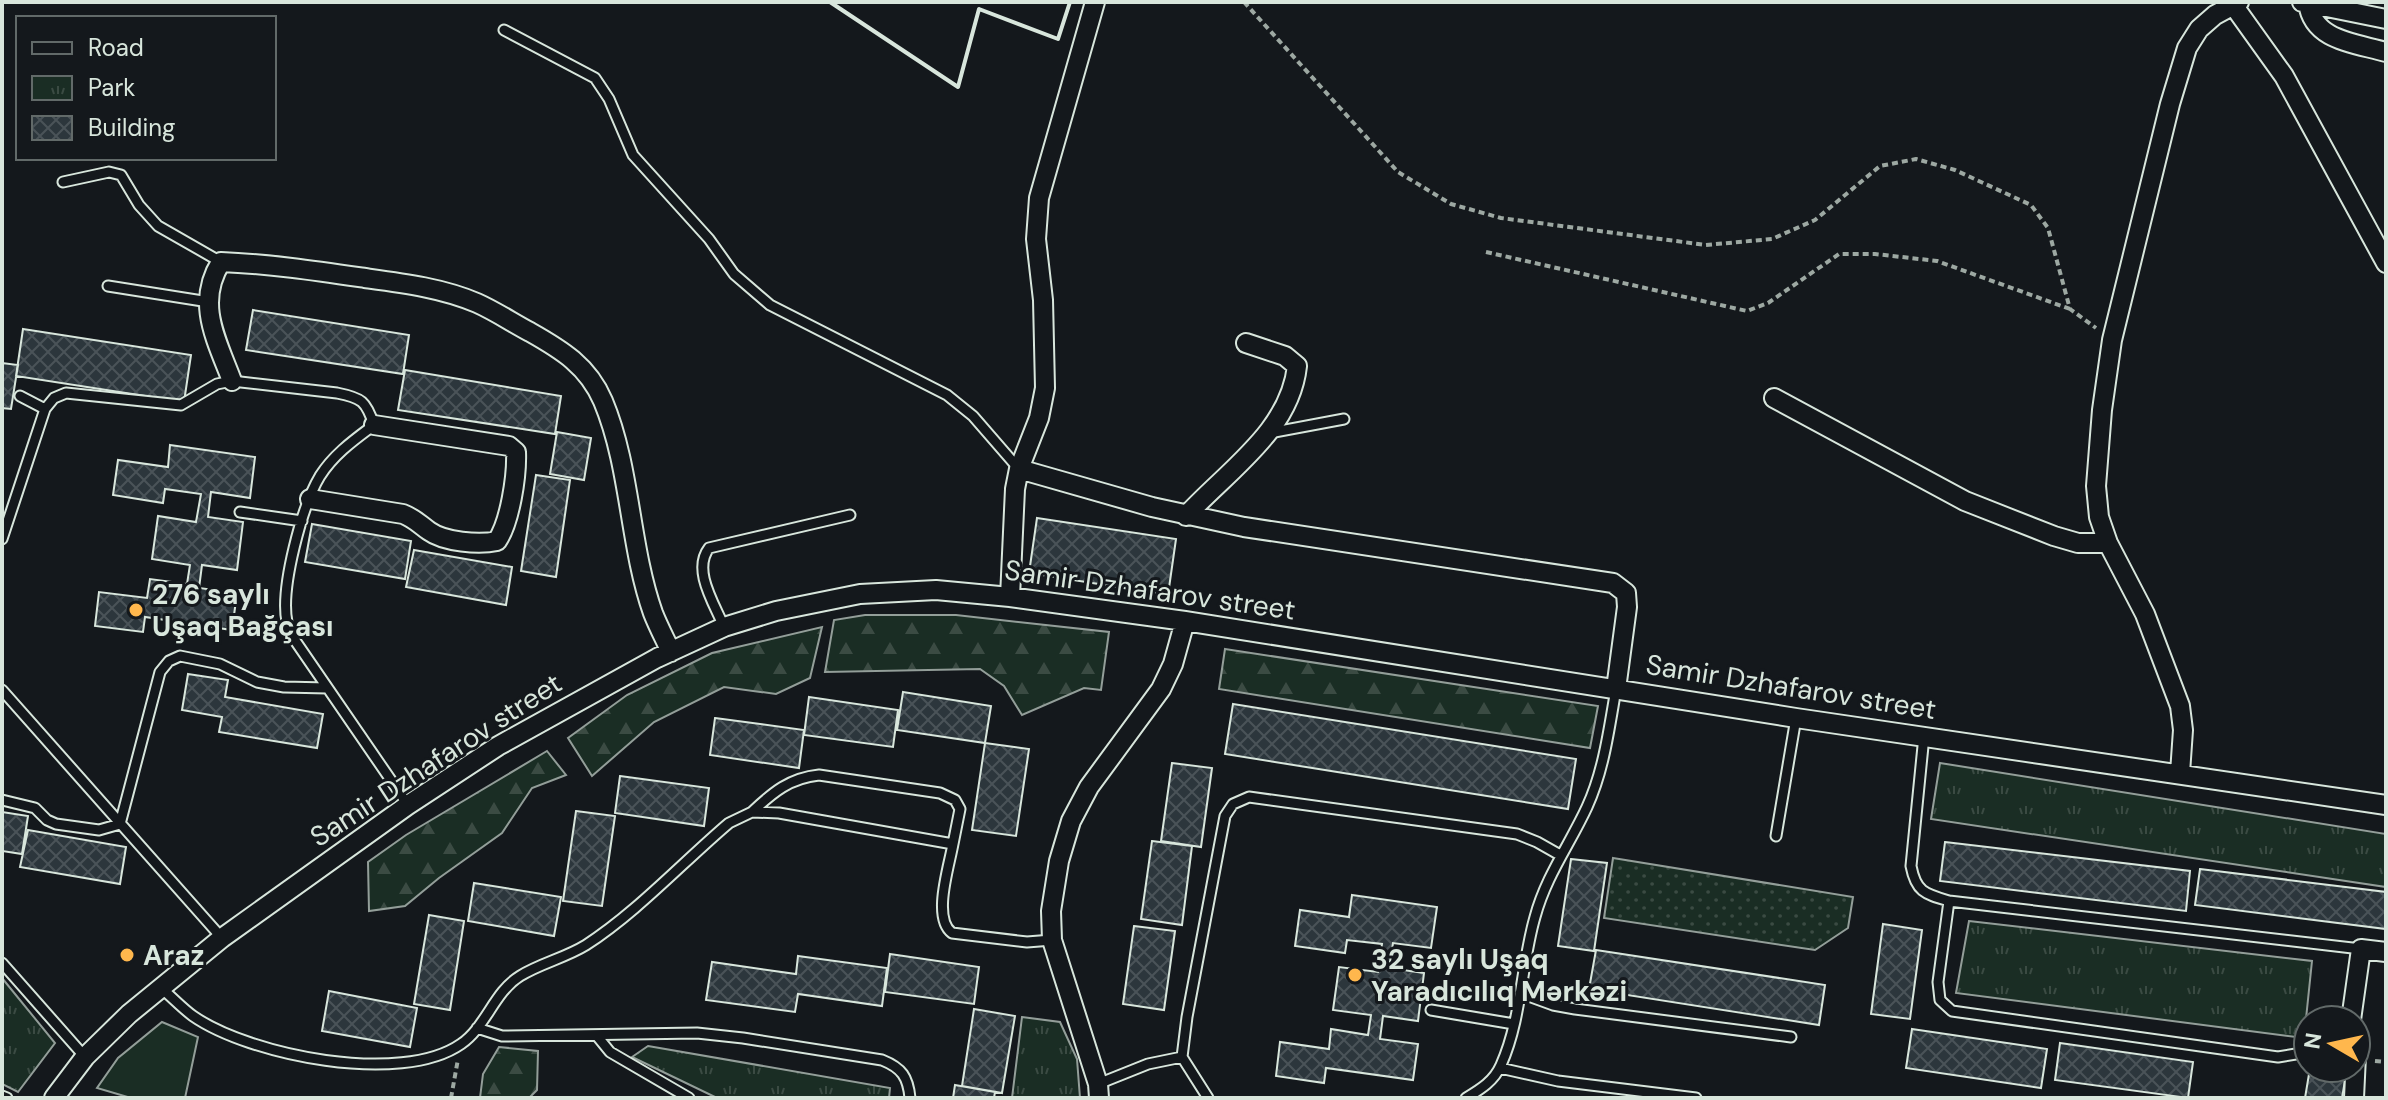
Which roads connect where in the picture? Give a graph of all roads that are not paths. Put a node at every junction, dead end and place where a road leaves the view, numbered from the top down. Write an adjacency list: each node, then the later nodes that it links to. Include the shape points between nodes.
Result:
1 (1095, 2): 20 (street, via 1039,198 1036,239 1045,388)
2 (2305, 2): 4 (street); 6 (street, via 2324,34)
3 (2235, 3): 9 (street, via 2284,76); 27 (street, via 2199,29 2187,48 2112,340 2096,486)
4 (2386, 19)
5 (504, 30): 20 (lane, via 595,78 633,155 734,274 770,305 947,395)
6 (2386, 52)
7 (63, 182): 8 (lane, via 109,172 121,175 158,226)
8 (221, 262): 11 (street); 31 (street, via 268,264 448,294 477,303 580,364 604,403 647,591)
9 (2386, 263)
10 (108, 286): 11 (lane)
11 (209, 302): 13 (street, via 208,319)
12 (1246, 343): 19 (street, via 1285,356 1297,366 1290,396)
13 (232, 381): 16 (lane, via 181,405 66,393); 18 (lane, via 354,396 367,404)
14 (20, 396): 16 (lane)
15 (1774, 398): 27 (street, via 1965,501 2054,536)
16 (45, 409): 26 (lane)
17 (1344, 419): 19 (lane)
18 (374, 425): 21 (lane, via 341,450 319,477); 21 (street, via 509,446 516,452 505,530 497,541 443,537 403,514)
19 (1269, 433): 24 (street)
20 (1019, 469): 24 (street); 28 (street)
21 (310, 499): 25 (lane)
22 (240, 512): 25 (lane)
23 (850, 515): 30 (lane, via 709,548 701,570)
24 (1186, 516): 33 (street, via 1613,583 1626,593 1627,607)
25 (302, 521): 32 (lane, via 293,551 287,623)
26 (2, 539)
27 (2108, 543): 37 (street, via 2145,614 2180,706)
28 (1010, 597): 29 (street, Samir Dzhafarov street); 30 (street, Samir Dzhafarov street, via 936,590 860,594)
29 (1185, 621): 33 (street, Samir Dzhafarov street); 48 (street, via 1161,689 1089,787 1071,821 1051,911)
30 (724, 627): 31 (street, Samir Dzhafarov street)
31 (671, 652): 39 (street, Samir Dzhafarov street, via 498,746)
32 (327, 688): 39 (lane); 42 (lane, via 257,682 220,664 180,656 169,661 160,672)
33 (1616, 689): 35 (street, Samir Dzhafarov street); 45 (lane, via 1593,793)
34 (2, 690): 42 (lane)
35 (1796, 718): 36 (street, Samir Dzhafarov street); 43 (lane)
36 (1924, 736): 37 (street, Samir Dzhafarov street); 46 (lane, via 1911,866 1914,881 1926,894)
37 (2180, 773): 40 (street, Samir Dzhafarov street)
38 (2, 800): 42 (lane, via 35,808 56,824 99,830)
39 (408, 805): 47 (street, Samir Dzhafarov street)
40 (2386, 805)
41 (752, 812): 44 (lane); 44 (lane, via 779,787 819,775 940,793 960,809); 57 (lane, via 729,823 608,929 507,986)
42 (120, 824): 47 (lane)
43 (1776, 836)
44 (953, 844): 48 (lane, via 941,914 945,928 997,939)
45 (1560, 855): 53 (lane, via 1534,919); 62 (lane, via 1517,834 1249,797 1233,804 1225,816)
46 (1949, 901): 49 (lane); 60 (lane, via 1938,982 1940,1000 1952,1011 2278,1057)
47 (222, 938): 52 (street, Samir Dzhafarov street)
48 (1052, 940): 64 (street)
49 (2361, 949): 50 (street); 54 (street)
50 (2386, 952)
51 (2, 963): 61 (lane)
52 (161, 988): 57 (lane, via 213,1027 264,1047 337,1062 385,1065 429,1058 460,1045); 61 (street, Samir Dzhafarov street)
53 (1520, 993): 56 (lane); 59 (lane, via 1587,1011)
54 (2353, 1004)
55 (1431, 1010): 56 (lane)
56 (1514, 1024): 63 (lane)
57 (477, 1028): 58 (lane, via 502,1036)
58 (597, 1036): 66 (lane, via 610,1052); 67 (lane, via 697,1033 882,1060 907,1078)
59 (1791, 1037)
60 (2292, 1055)
61 (85, 1057): 65 (street, Samir Dzhafarov street)
62 (1182, 1057): 64 (lane, via 1148,1064); 68 (lane)
63 (1500, 1068): 69 (lane, via 1487,1086); 70 (lane, via 1558,1081)
64 (1099, 1091)
65 (54, 1098)
66 (689, 1098)
67 (910, 1098)
68 (1208, 1098)
69 (1466, 1098)
70 (1696, 1098)

